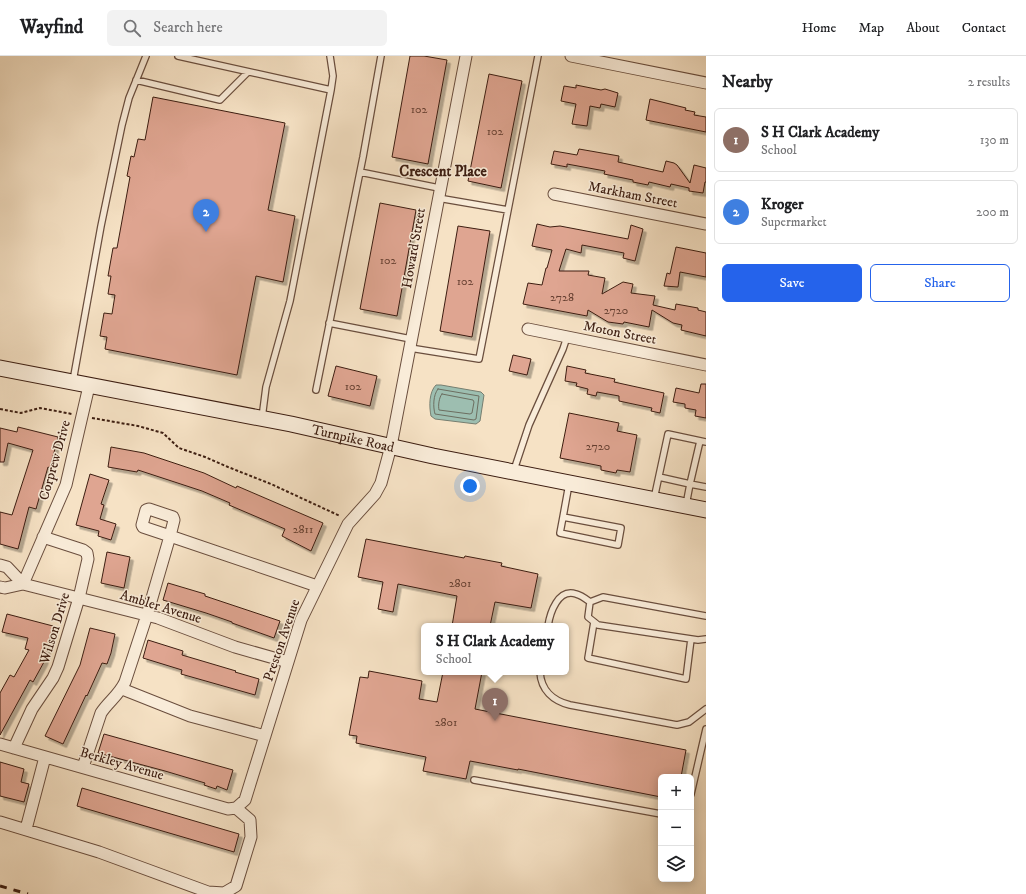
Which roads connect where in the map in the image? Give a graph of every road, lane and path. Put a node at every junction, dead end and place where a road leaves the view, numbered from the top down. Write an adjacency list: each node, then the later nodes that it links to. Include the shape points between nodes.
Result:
1 (146, 56): 9 (lane)
2 (178, 56): 8 (lane)
3 (330, 56): 11 (lane, via 334,76)
4 (381, 56): 12 (lane)
5 (466, 56): 13 (street, Howard Street)
6 (538, 56): 15 (lane)
7 (571, 56): 10 (street)
8 (248, 72): 9 (lane, via 220,100); 11 (lane)
9 (136, 80): 23 (lane, via 129,98 101,226)
10 (706, 83)
11 (331, 90): 28 (lane, via 290,301 266,386)
12 (360, 172): 13 (lane); 17 (lane)
13 (439, 193): 15 (lane); 20 (street, Howard Street)
14 (554, 194): 16 (street, Markham Street)
15 (508, 210): 20 (lane, via 479,359)
16 (706, 224)
17 (329, 323): 20 (lane); 25 (lane)
18 (528, 329): 19 (street, Moton Street)
19 (567, 337): 21 (street, Moton Street); 33 (lane, via 529,425)
20 (411, 343): 32 (street, Howard Street)
21 (706, 365)
22 (0, 368): 23 (main road, Turnpike Road)
23 (73, 382): 24 (main road, Turnpike Road)
24 (89, 386): 28 (main road, Turnpike Road); 43 (street, Corprew Drive, via 66,485)
25 (316, 390)
26 (0, 409): 27 (path, via 21,413 40,408)
27 (70, 414)
28 (262, 418): 32 (main road, Turnpike Road)
29 (98, 419): 41 (path, via 163,433 179,448 271,484)
30 (700, 441): 31 (lane); 34 (lane, via 668,434); 36 (lane)
31 (706, 442)
32 (390, 446): 33 (main road, Turnpike Road); 46 (street, Preston Avenue, via 376,494 348,524)
33 (513, 472): 35 (main road, Turnpike Road)
34 (659, 477): 36 (lane); 38 (lane)
35 (569, 483): 38 (main road, Turnpike Road); 42 (lane)
36 (690, 484): 37 (lane); 39 (lane)
37 (706, 487)
38 (654, 500): 39 (main road, Turnpike Road)
39 (686, 506): 40 (main road, Turnpike Road)
40 (706, 510)
41 (342, 516)
42 (563, 517): 42 (lane, via 621,528 618,545 560,533)
43 (43, 537): 45 (street, Corprew Drive); 48 (street, Wilson Drive, via 87,553 88,559)
44 (0, 565): 45 (street, via 7,567)
45 (23, 584): 47 (street, Ambler Avenue); 48 (street, Ambler Avenue)
46 (317, 586): 50 (street, via 170,536); 56 (street, Preston Avenue, via 301,620)
47 (0, 587)
48 (79, 598): 50 (street, Ambler Avenue); 63 (street, Wilson Drive, via 58,667 32,709)
49 (590, 602): 51 (lane, via 603,597); 52 (lane, via 588,617); 53 (lane, via 577,594 565,595 553,606)
50 (147, 614): 56 (street, Ambler Avenue, via 235,647); 58 (street)
51 (706, 616)
52 (594, 622): 54 (lane, via 598,625); 54 (lane, via 588,658 686,679)
53 (548, 623)
54 (691, 639): 55 (lane)
55 (706, 639)
56 (288, 662): 61 (street, Preston Avenue)
57 (541, 675): 59 (lane, via 543,686 550,696 570,705 677,725 689,722)
58 (122, 689): 61 (street, via 190,716); 65 (street, via 101,713)
59 (706, 709)
60 (706, 728): 67 (lane)
61 (265, 736): 68 (street, Preston Avenue, via 245,800)
62 (0, 744): 63 (street, Berkley Avenue)
63 (14, 748): 64 (street, Berkley Avenue)
64 (45, 756): 65 (street, Berkley Avenue); 71 (street)
65 (83, 767): 68 (street, Berkley Avenue, via 228,809)
66 (474, 780): 69 (lane)
67 (694, 781)
68 (236, 808): 71 (street, via 250,820 251,837 236,886 224,893 208,892 99,852)
69 (658, 813)
70 (0, 822): 71 (street)
71 (26, 829)

